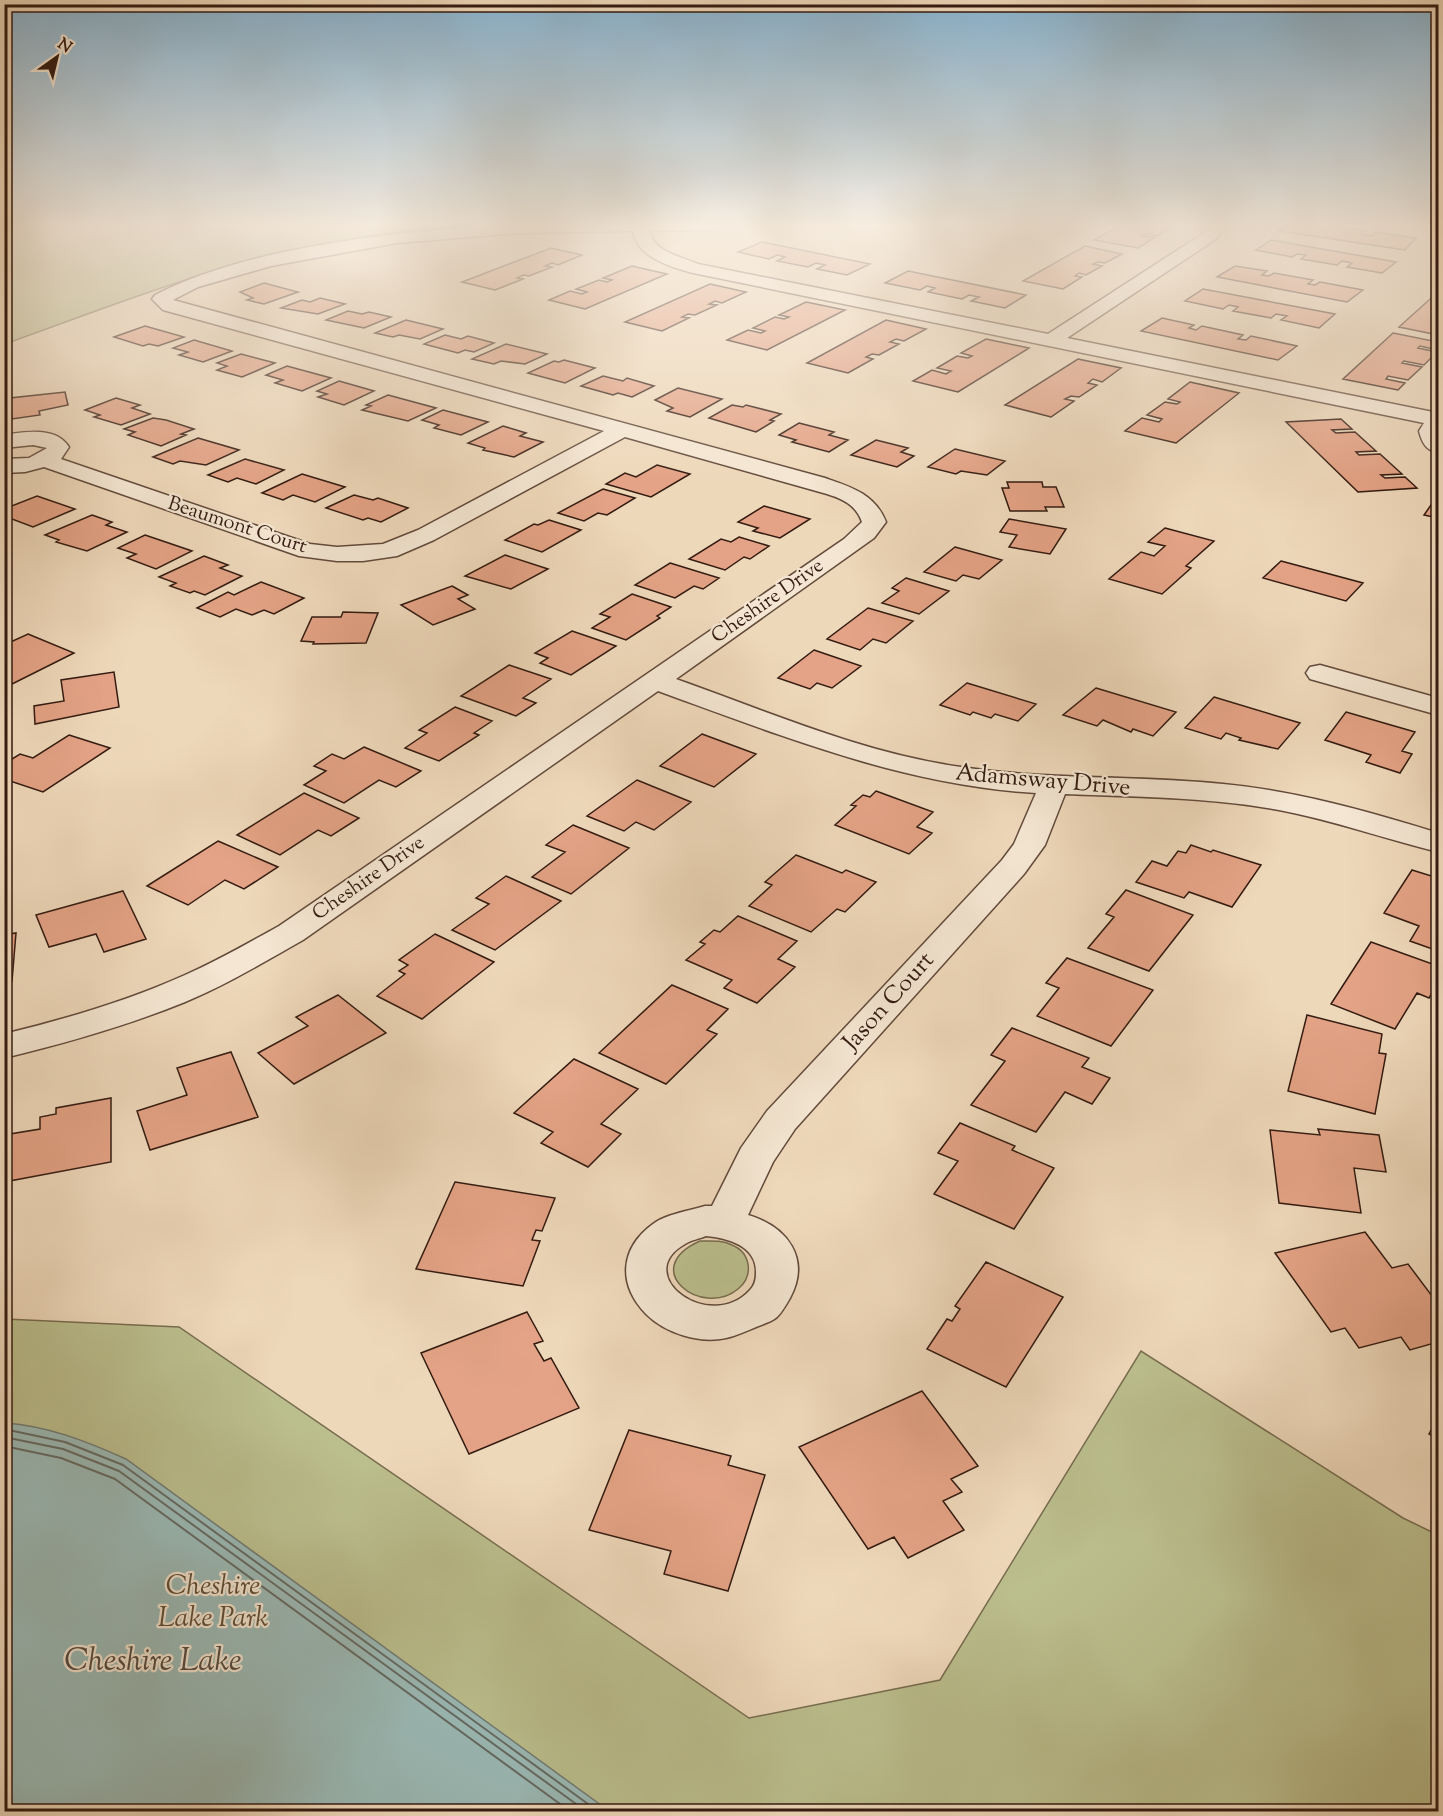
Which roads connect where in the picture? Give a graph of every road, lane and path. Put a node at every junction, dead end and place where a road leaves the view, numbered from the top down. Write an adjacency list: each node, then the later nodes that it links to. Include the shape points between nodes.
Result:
1 (183, 310): 6 (street, Cheshire Drive)
2 (901, 310): 4 (street)
3 (1098, 310): 4 (street)
4 (1052, 340): 5 (street)
5 (1438, 418): 8 (street, via 1431,431)
6 (623, 430): 9 (street, Beaumont Court, via 426,535 388,550 363,554 308,551); 12 (street, Cheshire Drive, via 846,493 872,510 874,522 852,544)
7 (4, 442): 9 (street, via 39,439 55,443 57,451)
8 (1438, 447)
9 (44, 460): 10 (street, Beaumont Court)
10 (4, 466)
11 (1320, 673): 13 (street)
12 (656, 681): 14 (street, Adamsway Drive, via 894,762 957,776); 16 (street, Cheshire Drive, via 291,933 226,970 122,1013)
13 (1438, 707)
14 (1054, 785): 15 (street, Adamsway Drive, via 1188,790 1265,799 1314,807); 17 (street, Jason Court, via 1029,845 1013,867 781,1120 755,1158)
15 (1438, 843)
16 (4, 1046)
17 (725, 1221)

